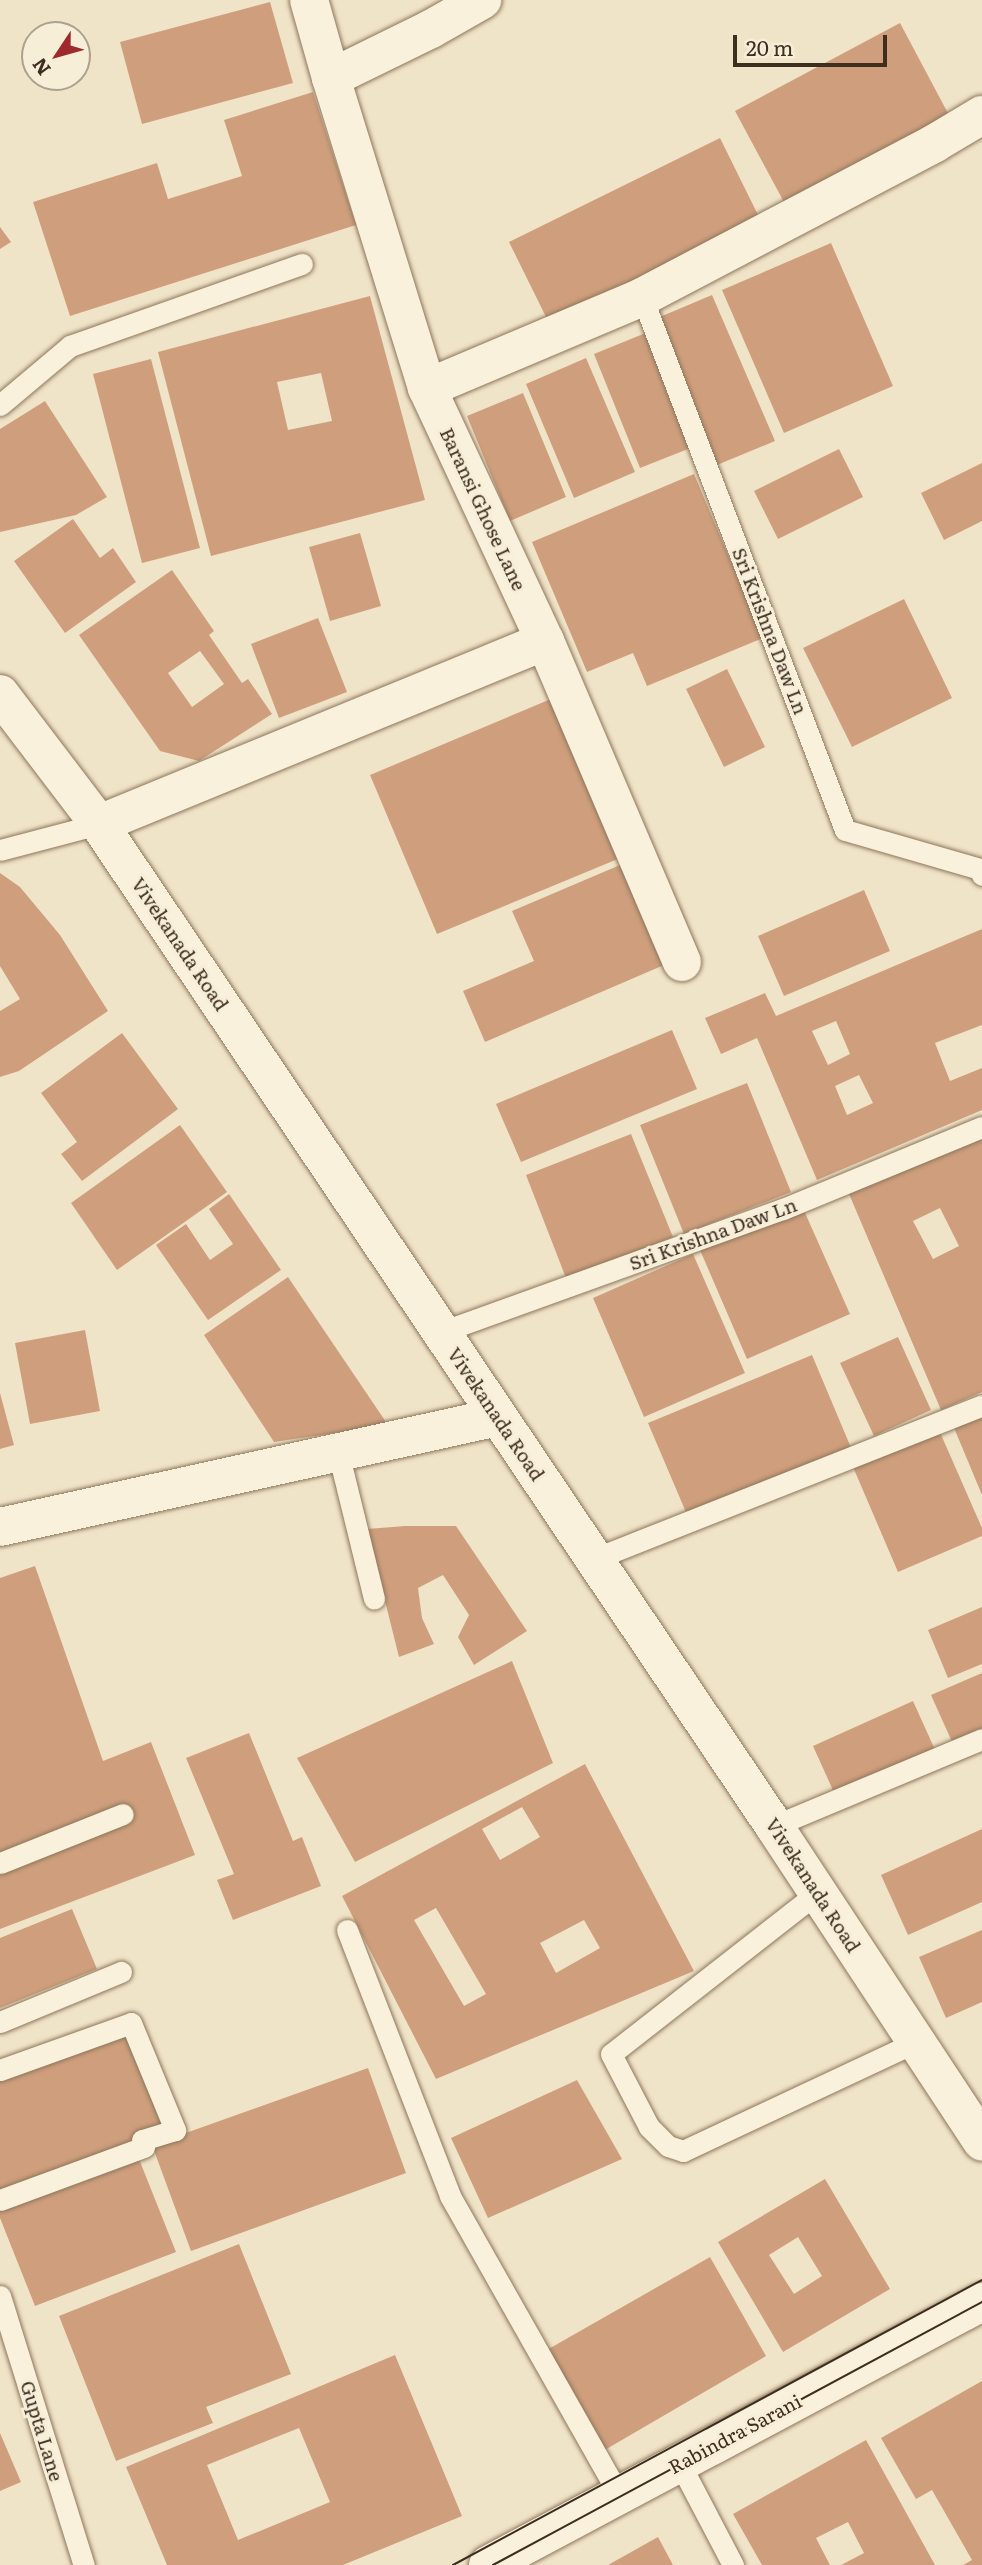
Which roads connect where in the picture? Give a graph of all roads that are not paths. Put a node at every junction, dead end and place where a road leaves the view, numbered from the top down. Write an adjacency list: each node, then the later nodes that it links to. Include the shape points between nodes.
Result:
1 (309, 0): 3 (street, Baransi Ghose Lane)
2 (482, 0): 3 (street)
3 (331, 78): 7 (street, Baransi Ghose Lane)
4 (982, 115): 6 (street)
5 (302, 264): 8 (lane, via 70,346)
6 (642, 297): 7 (street); 13 (lane, Sri Krishna Daw Ln, via 845,830 979,869)
7 (427, 388): 9 (street, Baransi Ghose Lane)
8 (0, 405)
9 (545, 641): 11 (street); 14 (street, Baransi Ghose Lane)
10 (0, 694): 11 (street, Vivekanada Road)
11 (99, 824): 12 (lane); 16 (street, Vivekanada Road)
12 (0, 850)
13 (982, 875)
14 (682, 962)
15 (982, 1126): 16 (lane, Sri Krishna Daw Ln, via 783,1209)
16 (441, 1332): 18 (street, Vivekanada Road)
17 (982, 1405): 21 (lane)
18 (498, 1417): 19 (street); 21 (street, Vivekanada Road)
19 (338, 1452): 20 (street); 22 (lane)
20 (0, 1527)
21 (594, 1559): 25 (street, Vivekanada Road)
22 (374, 1599)
23 (982, 1739): 25 (lane)
24 (123, 1814): 26 (lane)
25 (774, 1826): 27 (street, Vivekanada Road)
26 (0, 1863)
27 (817, 1893): 31 (street, Vivekanada Road); 31 (lane, via 611,2054 649,2127 668,2146 683,2151)
28 (347, 1930): 38 (lane, via 450,2196)
29 (121, 1972): 30 (lane)
30 (0, 2022)
31 (916, 2042): 33 (street, Vivekanada Road)
32 (0, 2070): 34 (lane, via 131,2023 175,2130 142,2140 144,2147)
33 (982, 2142)
34 (0, 2200)
35 (0, 2296): 39 (lane, Gupta Lane)
36 (982, 2302): 37 (street, Rabindra Sarani)
37 (680, 2465): 38 (street, Rabindra Sarani); 41 (lane)
38 (620, 2497): 40 (street, Rabindra Sarani)
39 (84, 2565)
40 (488, 2565)
41 (733, 2565)

